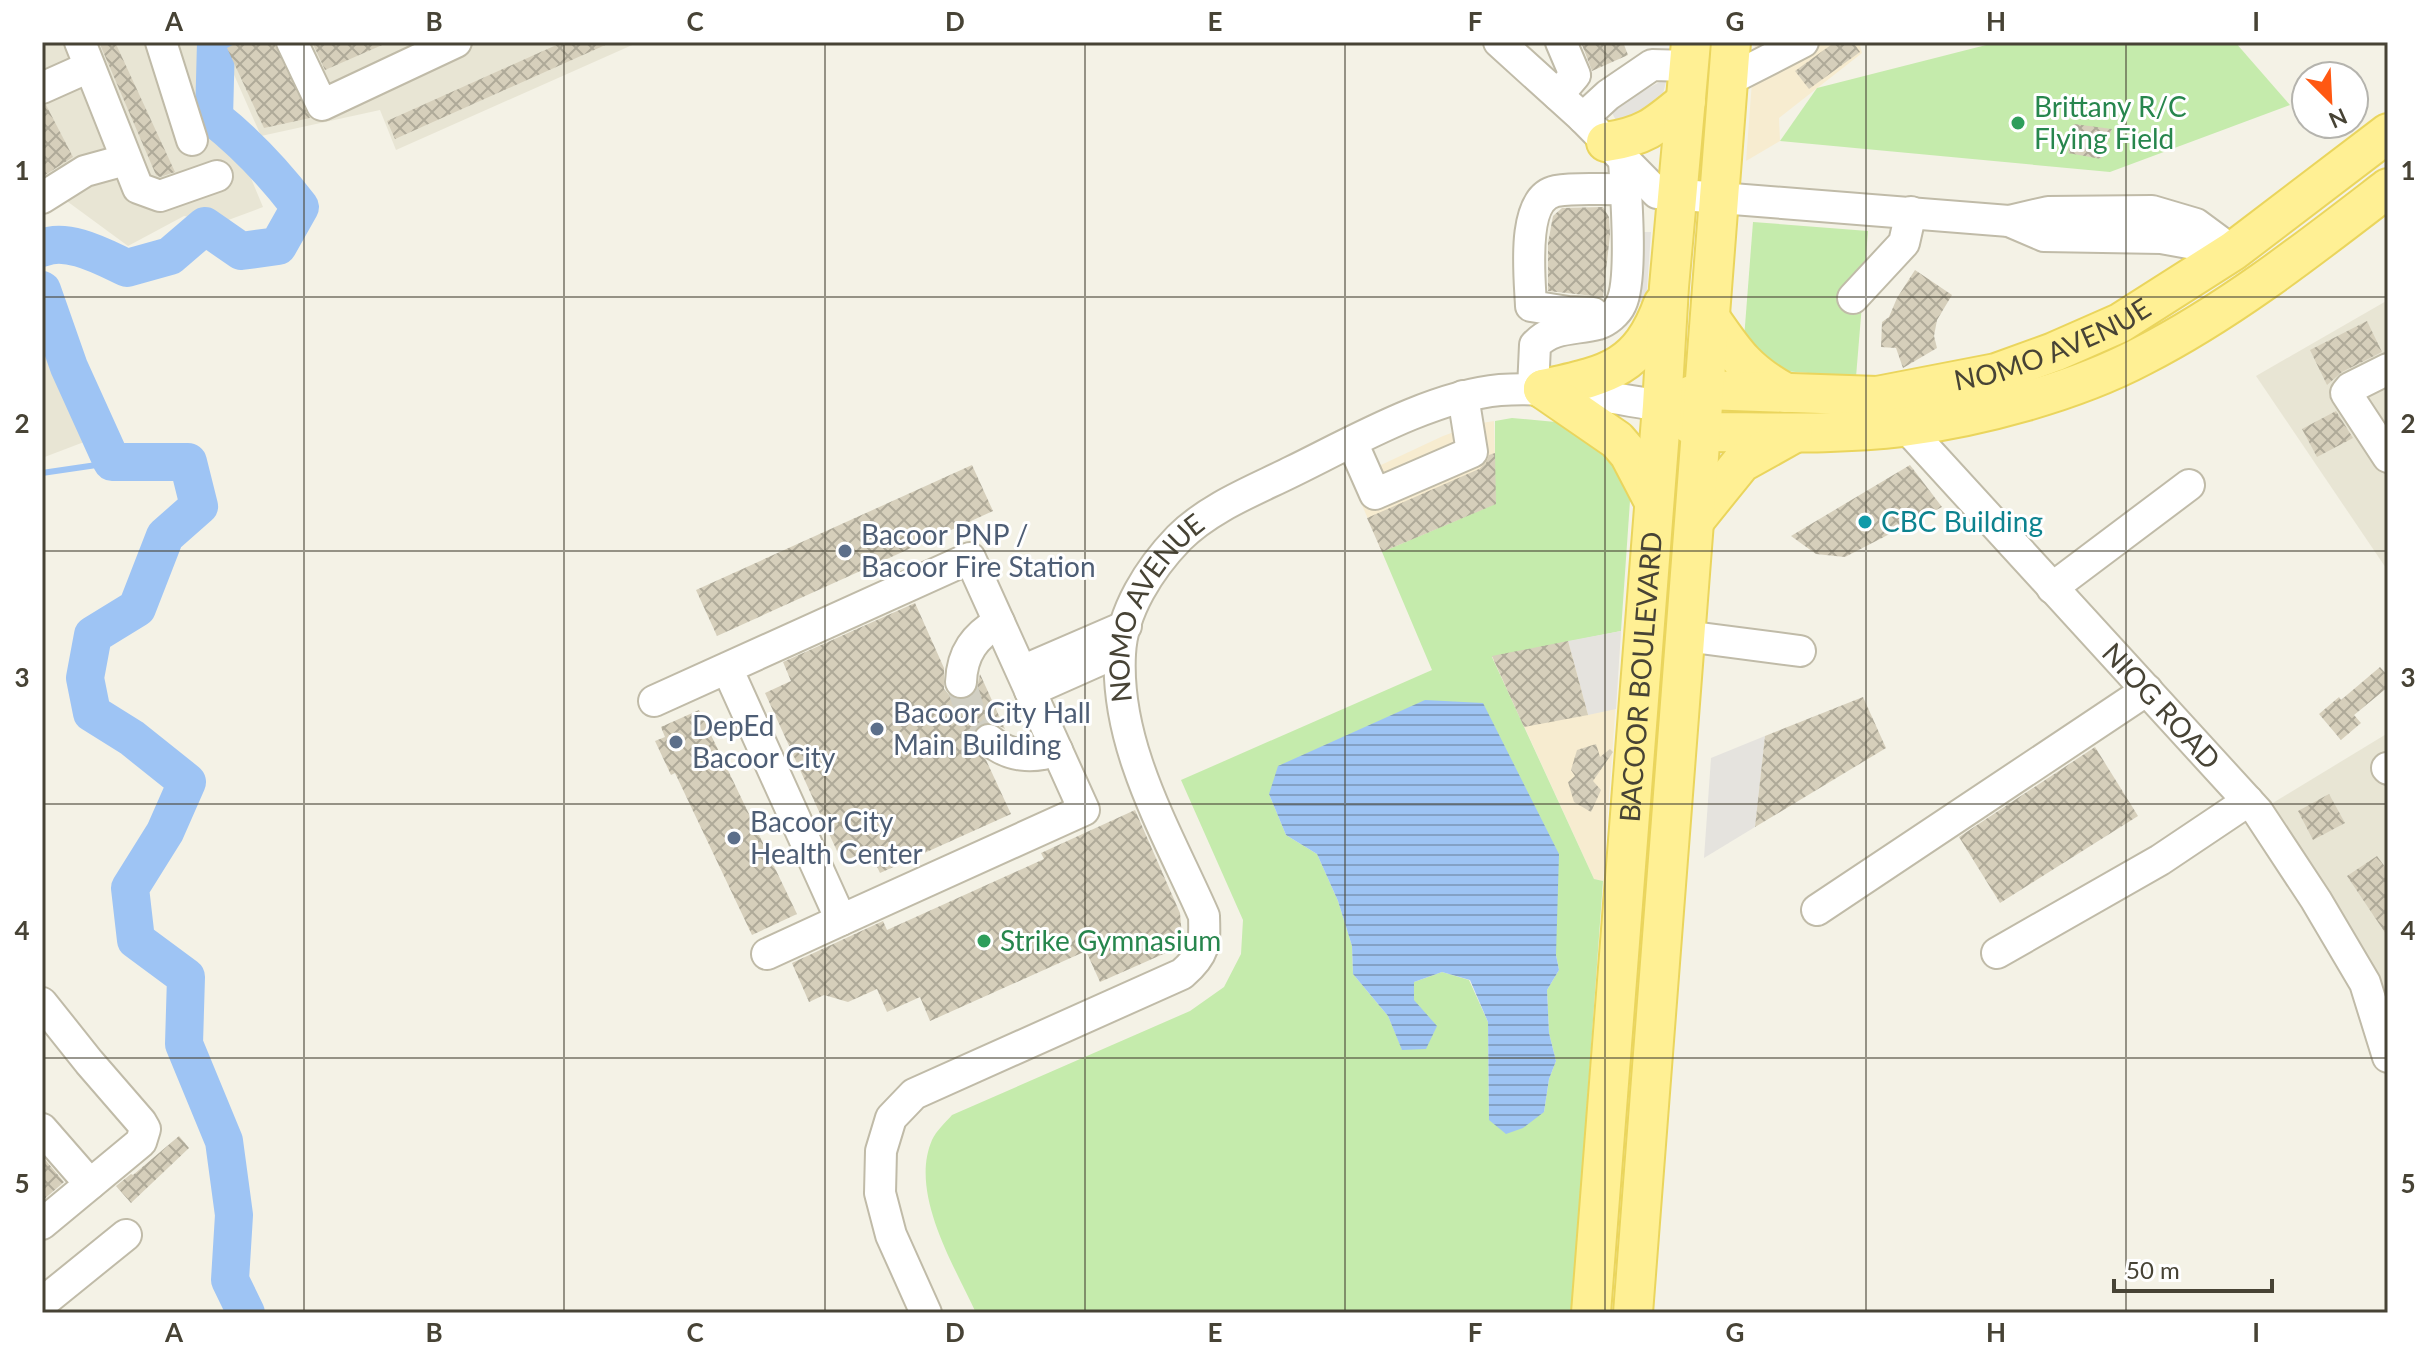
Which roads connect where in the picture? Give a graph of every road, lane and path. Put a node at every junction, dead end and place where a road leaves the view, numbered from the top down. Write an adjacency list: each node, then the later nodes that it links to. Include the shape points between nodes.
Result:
1 (161, 42): 15 (street)
2 (292, 42): 3 (street, via 322,105)
3 (456, 42)
4 (1499, 42): 13 (street)
5 (1561, 42): 13 (street, via 1575,75)
6 (1731, 42): 11 (main road, BACOOR BOULEVARD)
7 (1803, 42): 11 (street)
8 (1652, 54): 10 (street); 16 (street, via 1608,95)
9 (84, 55): 12 (street); 17 (street)
10 (1689, 69): 16 (main road, via 1660,122); 20 (main road, BACOOR BOULEVARD)
11 (1729, 80): 22 (main road, BACOOR BOULEVARD)
12 (42, 88)
13 (1558, 95): 16 (street)
14 (2388, 133): 18 (main road, NOMO AVENUE)
15 (192, 140)
16 (1610, 152): 20 (street, via 1657,193); 28 (street, via 1627,257 1624,293); 28 (street, via 1539,202 1532,220 1531,306)
17 (125, 160): 19 (street, via 138,188 160,196); 23 (street, via 85,171)
18 (2336, 171): 21 (street); 25 (main road, NOMO AVENUE)
19 (217, 176)
20 (1679, 195): 22 (street); 26 (main road, BACOOR BOULEVARD)
21 (2383, 195): 37 (main road, NOMO AVENUE, via 2259,283 2140,357 2004,407)
22 (1720, 197): 24 (street); 29 (main road, BACOOR BOULEVARD)
23 (42, 198)
24 (1911, 212): 25 (street, via 2009,221 2044,236 2161,238); 27 (street, via 1904,243)
25 (2233, 251): 35 (main road, NOMO AVENUE, via 2120,323 2054,352 1996,373)
26 (1669, 287): 31 (main road, via 1653,331 1639,350 1599,377); 36 (main road, BACOOR BOULEVARD)
27 (1853, 298)
28 (1613, 314): 31 (street, via 1600,323 1555,330 1542,338 1535,345)
29 (1711, 319): 32 (main road, BACOOR BOULEVARD); 33 (main road, via 1743,365)
30 (2388, 369): 41 (street, via 2346,393)
31 (1538, 389): 34 (street, NOMO AVENUE); 36 (street, NOMO AVENUE); 43 (main road, via 1617,440)
32 (1705, 390): 33 (main road, NOMO AVENUE); 36 (main road, NOMO AVENUE); 39 (main road, BACOOR BOULEVARD)
33 (1786, 393): 35 (main road, NOMO AVENUE)
34 (1463, 396): 40 (street, NOMO AVENUE); 40 (street, via 1472,452 1375,494)
35 (1877, 396): 37 (street, NIOG ROAD)
36 (1662, 406): 39 (main road, NOMO AVENUE); 43 (main road, BACOOR BOULEVARD)
37 (1905, 426): 38 (main road, NOMO AVENUE); 45 (street, NIOG ROAD)
38 (1798, 431): 39 (main road, NOMO AVENUE); 44 (main road, via 1741,463)
39 (1702, 432): 44 (main road, BACOOR BOULEVARD)
40 (1352, 442): 48 (street, NOMO AVENUE, via 1235,500 1181,536 1148,577)
41 (2388, 457)
42 (2189, 485): 45 (street)
43 (1653, 500): 70 (main road, BACOOR BOULEVARD)
44 (1695, 520): 47 (main road, BACOOR BOULEVARD)
45 (2052, 588): 53 (street, NIOG ROAD)
46 (999, 622): 50 (street, via 970,558 828,632); 51 (street); 52 (street, via 972,643)
47 (1685, 636): 49 (street); 71 (main road, BACOOR BOULEVARD)
48 (1123, 638): 51 (street); 69 (street, NOMO AVENUE, via 1120,695 1128,732 1204,916 1205,942 1197,961 1182,974 914,1094 891,1118 881,1151 880,1193 891,1235)
49 (1800, 651)
50 (727, 668): 54 (street); 59 (street)
51 (1026, 681): 56 (street)
52 (961, 682)
53 (2147, 690): 57 (street, NIOG ROAD); 58 (street)
54 (654, 701)
55 (989, 740): 56 (street, via 1024,756)
56 (1057, 750): 59 (street, via 1084,810)
57 (2248, 801): 60 (street, via 2160,860); 63 (street, NIOG ROAD, via 2365,983)
58 (1817, 910)
59 (841, 920): 61 (street)
60 (1997, 953)
61 (767, 954)
62 (42, 1003): 65 (street, via 141,1122 144,1137)
63 (2388, 1057)
64 (42, 1129): 65 (street)
65 (90, 1184): 66 (street)
66 (42, 1224)
67 (126, 1235): 68 (street)
68 (42, 1303)
69 (926, 1313)
70 (1591, 1313)
71 (1633, 1313)

